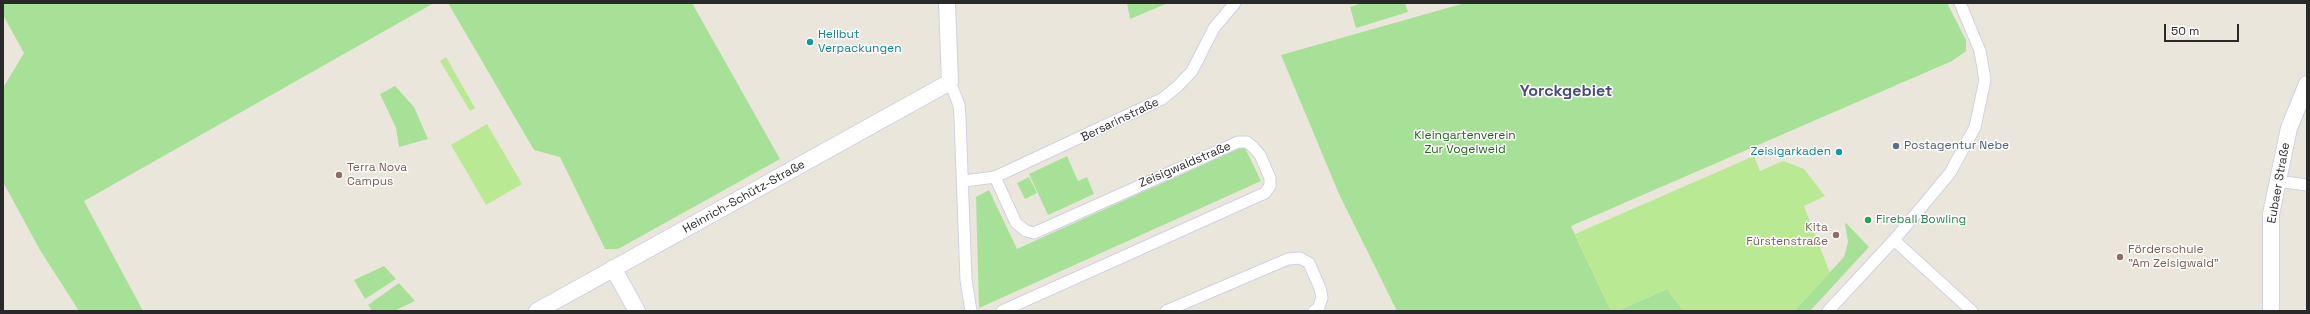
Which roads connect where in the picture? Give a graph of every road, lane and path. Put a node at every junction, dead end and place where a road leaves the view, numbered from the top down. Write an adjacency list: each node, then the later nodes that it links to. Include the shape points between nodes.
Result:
1 (946, 3): 4 (street)
2 (1235, 3): 6 (street, Bersarinstraße, via 1214,28 1192,71 1162,99)
3 (1965, 4): 10 (street, via 1980,51 1985,80 1975,127 1953,168)
4 (950, 82): 8 (street, via 959,105); 11 (street, Heinrich-Schütz-Straße)
5 (2307, 84): 7 (street, Eubaer Straße, via 2289,128)
6 (995, 177): 8 (street, Bersarinstraße); 12 (street, Zeisigwaldstraße, via 1016,222 1026,231 1034,233 1238,142 1247,142 1253,147 1260,155 1270,178 1270,186 1265,193)
7 (2276, 180): 9 (street); 20 (street, Eubaer Straße, via 2269,250)
8 (964, 181): 15 (street, via 966,280)
9 (2307, 185)
10 (1894, 240): 18 (street); 19 (street)
11 (613, 268): 13 (street, Heinrich-Schütz-Straße); 14 (street)
12 (1009, 310)
13 (537, 311)
14 (637, 311)
15 (971, 311)
16 (1166, 311): 17 (street, via 1288,259 1300,258 1309,263 1320,288 1322,298 1318,309)
17 (1314, 311)
18 (1828, 311)
19 (1972, 311)
20 (2271, 311)

